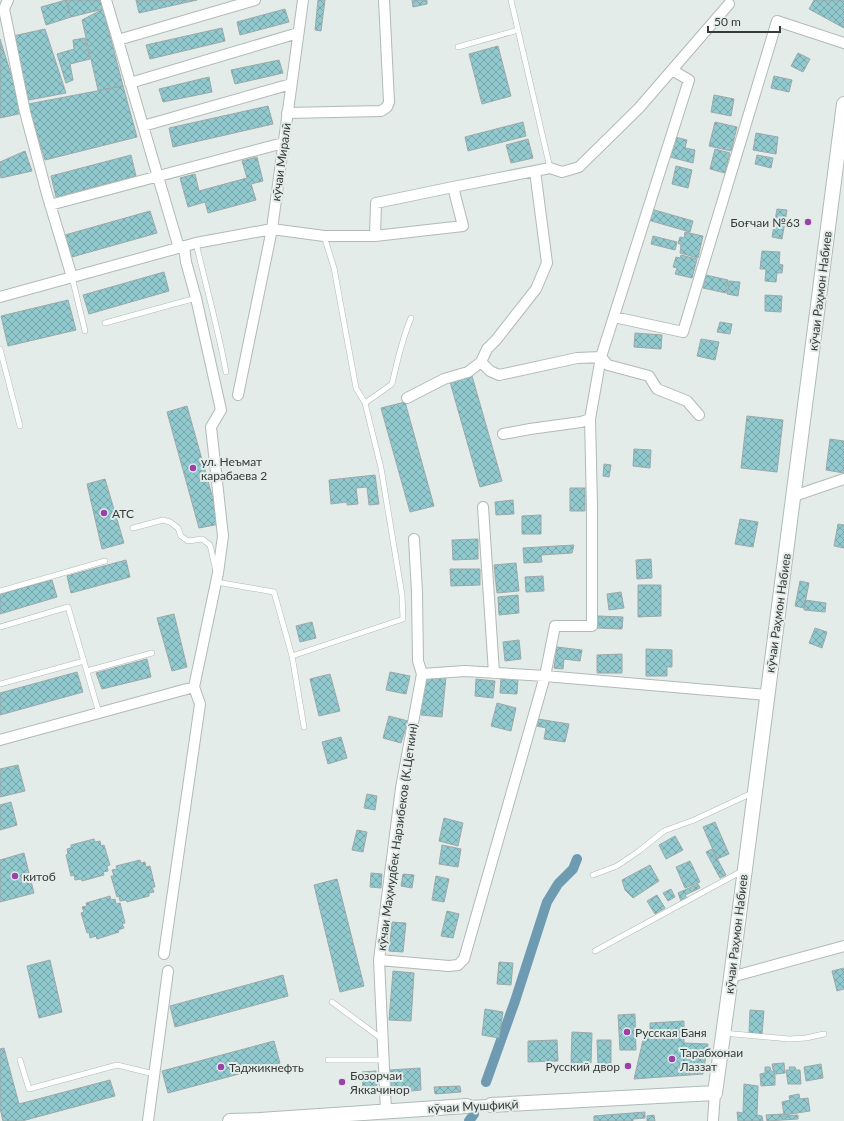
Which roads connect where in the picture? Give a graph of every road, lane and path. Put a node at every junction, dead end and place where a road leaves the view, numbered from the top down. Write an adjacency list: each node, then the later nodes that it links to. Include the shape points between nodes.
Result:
1 (8, 0): 24 (street, via 4,9 22,97)
2 (106, 0): 10 (street)
3 (255, 0): 10 (street)
4 (303, 0): 9 (street, кӯчаи Миралӣ)
5 (384, 0): 17 (street, via 389,102 387,107 381,111)
6 (510, 0): 8 (lane)
7 (729, 4): 13 (street)
8 (518, 30): 12 (lane); 20 (lane)
9 (298, 33): 14 (street); 15 (street, кӯчаи Миралӣ)
10 (118, 40): 14 (street)
11 (844, 42): 33 (street, via 777,21 683,332)
12 (458, 47)
13 (672, 70): 20 (street, via 639,108 579,167 562,172); 33 (street, via 689,80)
14 (130, 83): 18 (street)
15 (291, 84): 17 (street, кӯчаи Миралӣ); 18 (street)
16 (844, 104): 49 (street, кӯчаи Раҳмон Набиев)
17 (288, 113): 19 (street, кӯчаи Миралӣ)
18 (143, 126): 22 (street)
19 (283, 143): 22 (street); 25 (street, кӯчаи Миралӣ)
20 (550, 168): 21 (street)
21 (535, 171): 23 (street); 39 (street, via 547,263 536,289 487,349)
22 (158, 177): 24 (street); 29 (street)
23 (453, 187): 27 (street, via 376,203); 27 (street, via 463,226)
24 (50, 205): 30 (street)
25 (272, 229): 26 (street); 28 (street); 41 (street, кӯчаи Миралӣ)
26 (324, 236): 27 (street); 43 (lane, via 334,268 356,388)
27 (375, 236)
28 (196, 243): 29 (street); 40 (lane)
29 (181, 247): 30 (street); 32 (street)
30 (72, 277): 31 (street); 36 (lane)
31 (0, 297)
32 (196, 298): 35 (lane); 54 (street, via 221,410 211,427 223,536)
33 (614, 317): 38 (street)
34 (411, 318): 43 (lane, via 392,384)
35 (105, 322)
36 (85, 331)
37 (0, 349): 46 (lane)
38 (601, 357): 39 (street, via 577,358 499,375 490,371); 44 (street, via 608,365 649,376 657,389 687,401); 45 (street)
39 (481, 362): 42 (street, via 468,372 444,379)
40 (226, 372)
41 (238, 395)
42 (408, 398)
43 (364, 403): 58 (lane, via 381,468 402,595 403,619)
44 (699, 415)
45 (590, 419): 47 (street); 63 (street, via 592,626 554,626)
46 (20, 426)
47 (503, 434)
48 (844, 479): 49 (street)
49 (794, 496): 66 (street, кӯчаи Раҳмон Набиев)
50 (483, 507): 61 (street)
51 (133, 528): 54 (lane, via 164,520 178,528 181,536 188,541 202,539 210,545)
52 (414, 539): 62 (street, кӯчаи Маҳмудбек Нарзибеков (К.Цеткин), via 418,661)
53 (105, 561): 55 (lane)
54 (217, 577): 58 (lane, via 274,592); 65 (street)
55 (0, 591)
56 (0, 627): 59 (lane, via 68,607)
57 (152, 653): 60 (lane)
58 (292, 656): 68 (lane)
59 (84, 661): 60 (lane); 64 (lane)
60 (87, 671): 67 (lane)
61 (494, 673): 62 (street, via 465,671); 63 (street)
62 (422, 674): 76 (street, кӯчаи Маҳмудбек Нарзибеков (К.Цеткин), via 401,788)
63 (545, 676): 66 (street); 76 (street, via 464,959 458,965 449,966)
64 (0, 684)
65 (194, 687): 67 (street); 75 (street, via 200,704)
66 (767, 695): 70 (street, кӯчаи Раҳмон Набиев)
67 (99, 713): 69 (street)
68 (304, 727)
69 (0, 740)
70 (755, 792): 71 (street, кӯчаи Раҳмон Набиев); 72 (lane, via 664,831 618,866)
71 (745, 870): 74 (lane); 78 (street, кӯчаи Раҳмон Набиев)
72 (593, 876)
73 (844, 946): 78 (street)
74 (596, 951)
75 (164, 954)
76 (380, 960): 82 (street, кӯчаи Маҳмудбек Нарзибеков (К.Цеткин))
77 (168, 971): 86 (street)
78 (731, 977): 80 (street, кӯчаи Раҳмон Набиев)
79 (332, 1002): 82 (lane)
80 (723, 1033): 81 (lane, via 789,1039); 87 (street, кӯчаи Раҳмон Набиев)
81 (824, 1034)
82 (383, 1040): 85 (street, кӯчаи Маҳмудбек Нарзибеков (К.Цеткин))
83 (20, 1060): 86 (lane, via 29,1089 117,1064)
84 (328, 1060): 85 (lane)
85 (384, 1060): 90 (street, кӯчаи Маҳмудбек Нарзибеков (К.Цеткин))
86 (154, 1074): 91 (street)
87 (715, 1093): 88 (street, кӯчаи Мушфиқӣ); 93 (street, кӯчаи Раҳмон Набиев)
88 (491, 1105): 89 (street, кӯчаи Мушфиқӣ)
89 (467, 1106): 90 (street, кӯчаи Мушфиқӣ)
90 (378, 1115): 92 (street, кӯчаи Мушфиқӣ)
91 (148, 1121)
92 (230, 1121)
93 (712, 1121)

